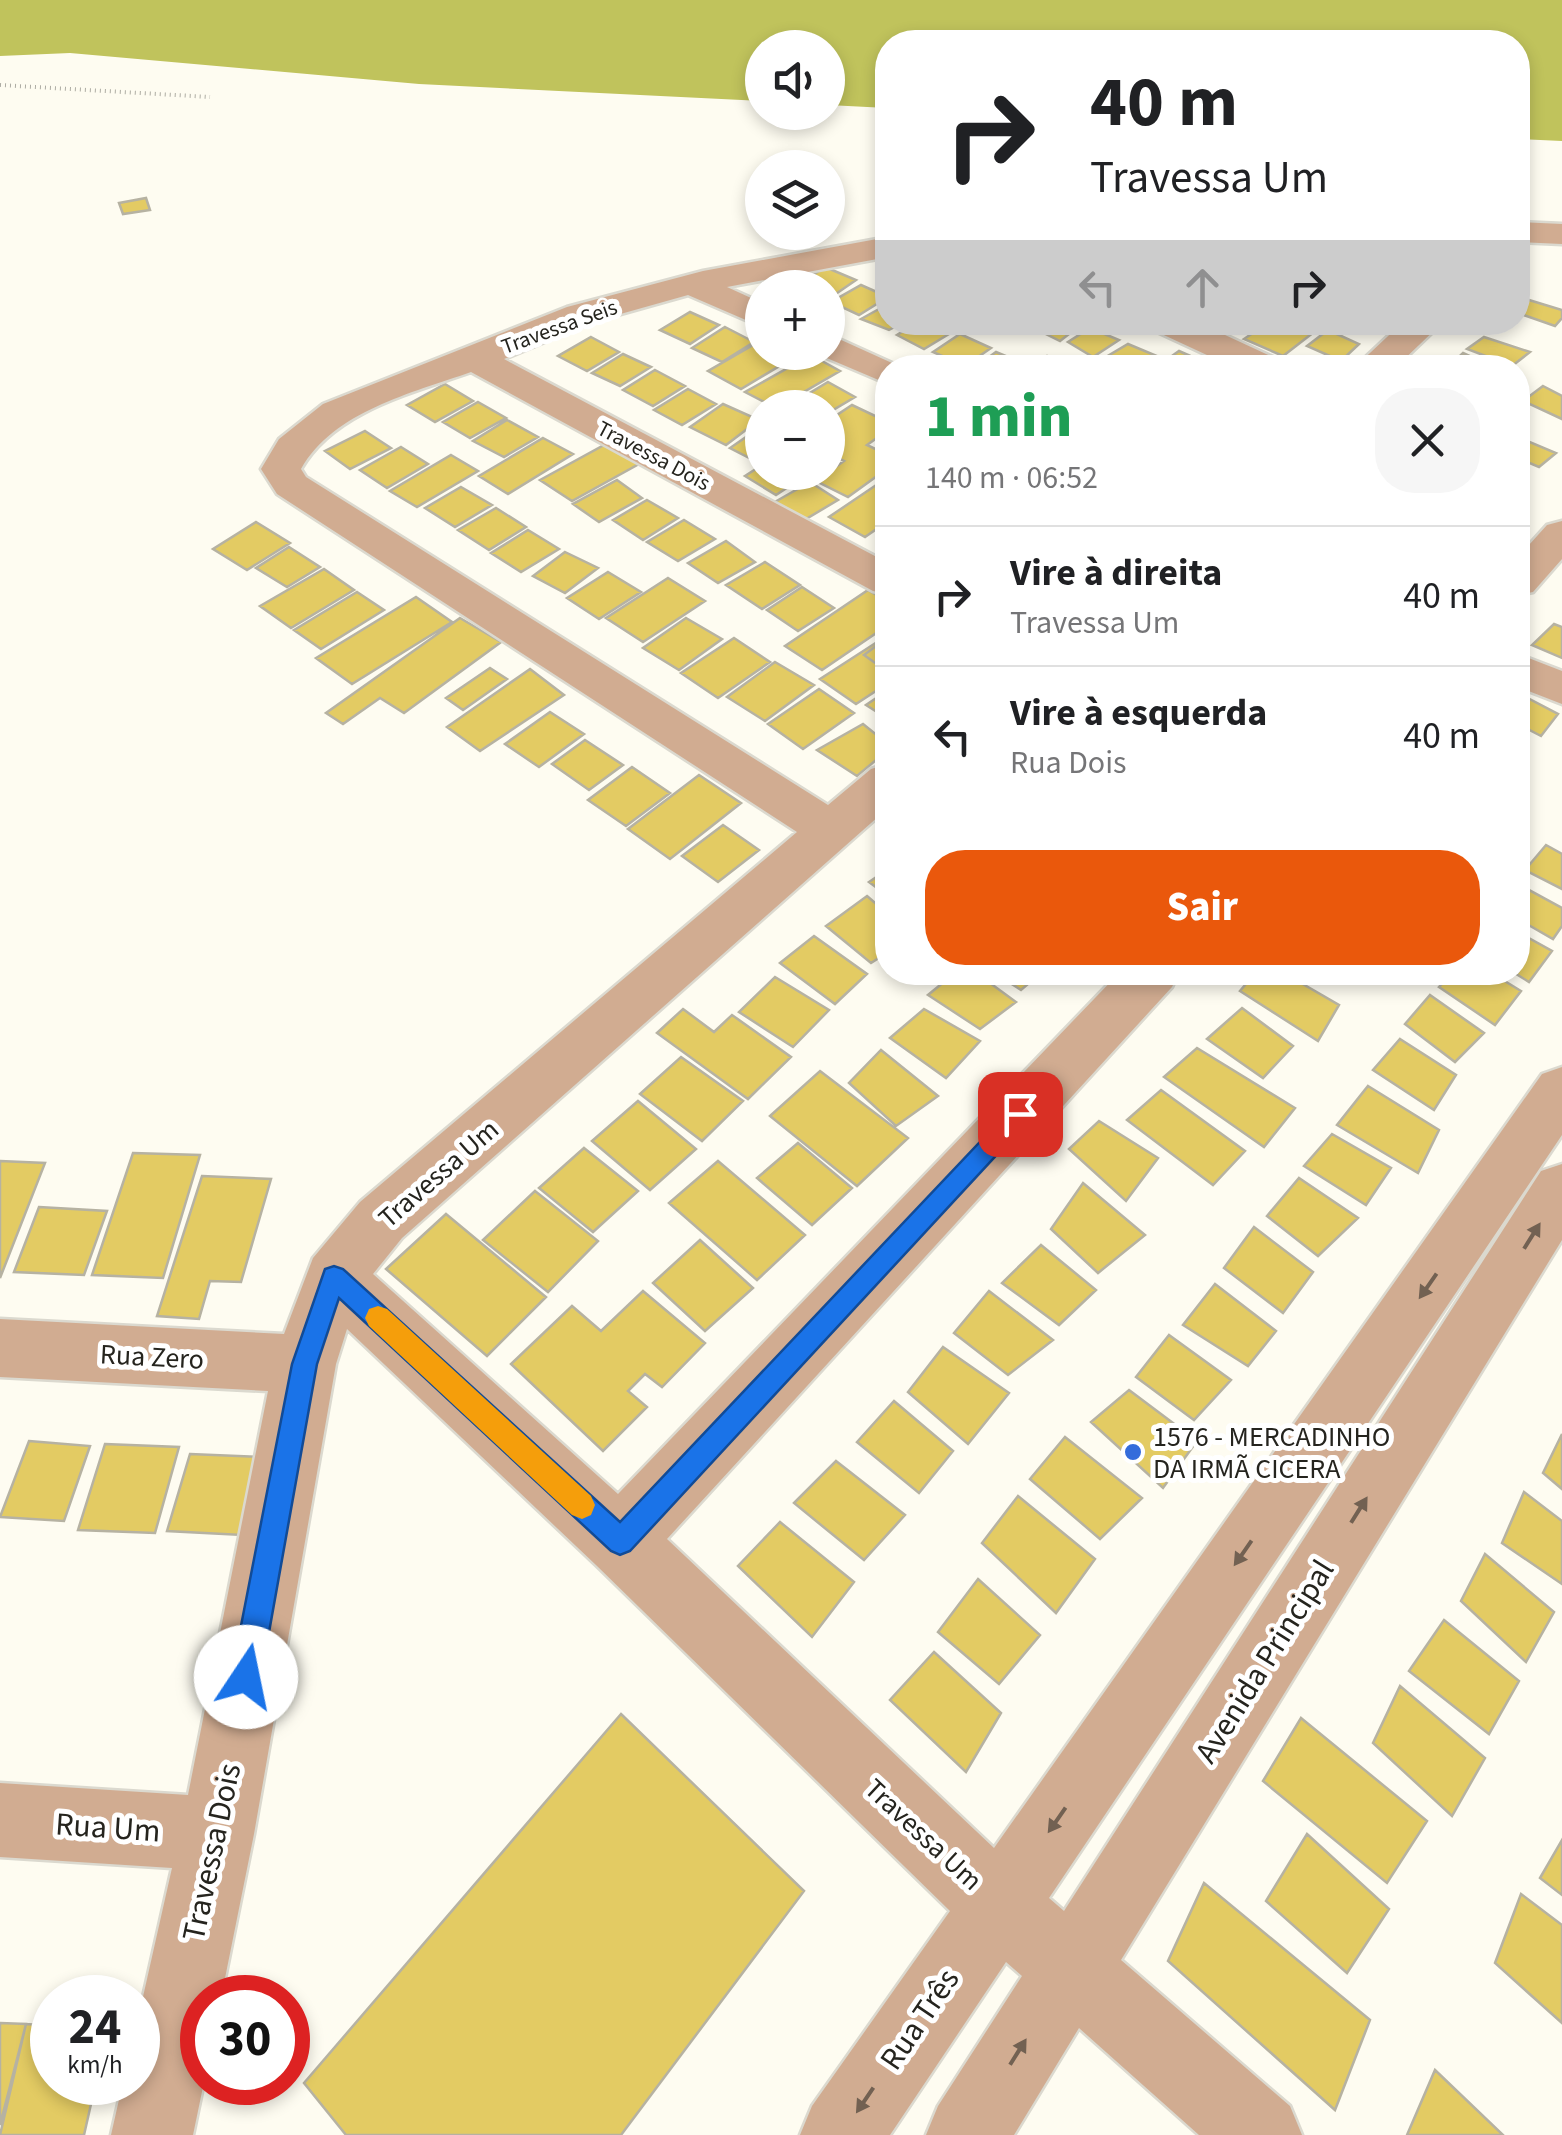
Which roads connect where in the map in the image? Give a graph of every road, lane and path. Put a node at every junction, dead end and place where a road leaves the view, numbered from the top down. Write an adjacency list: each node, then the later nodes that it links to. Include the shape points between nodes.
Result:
1 (0, 85): 2 (path)
2 (210, 97)
3 (875, 250): 4 (street, Travessa Seis)
4 (697, 286): 5 (street); 11 (street, Travessa Seis, via 594,310)
5 (745, 308)
6 (1194, 335): 9 (street)
7 (1411, 335): 10 (street)
8 (845, 353): 12 (street)
9 (1238, 355)
10 (1387, 355)
11 (474, 358): 15 (street, Travessa Dois); 19 (street, Travessa Seis, via 398,384 304,435 281,469 290,484)
12 (875, 367)
13 (1562, 534): 14 (street)
14 (1530, 569)
15 (875, 574)
16 (1530, 675): 17 (street)
17 (1562, 689)
18 (875, 792): 19 (street, Travessa Um)
19 (830, 830): 23 (street, Travessa Um, via 380,1220)
20 (1141, 985): 26 (street)
21 (1562, 1090): 29 (street, one-way to 29)
22 (1562, 1188): 30 (street, Avenida Principal, one-way to 22)
23 (334, 1277): 25 (street, Travessa Dois); 26 (street, Travessa Um)
24 (0, 1348): 25 (street, Rua Zero)
25 (304, 1364): 28 (street, Travessa Dois)
26 (620, 1541): 29 (street, Travessa Um)
27 (0, 1820): 28 (street, Rua Um)
28 (216, 1834): 31 (street, Travessa Dois)
29 (998, 1904): 30 (street, Travessa Um); 32 (street, Rua Três, one-way to 32)
30 (1070, 1969): 33 (street, Avenida Principal, one-way to 30); 34 (street)
31 (152, 2135)
32 (841, 2135)
33 (966, 2135)
34 (1261, 2135)

